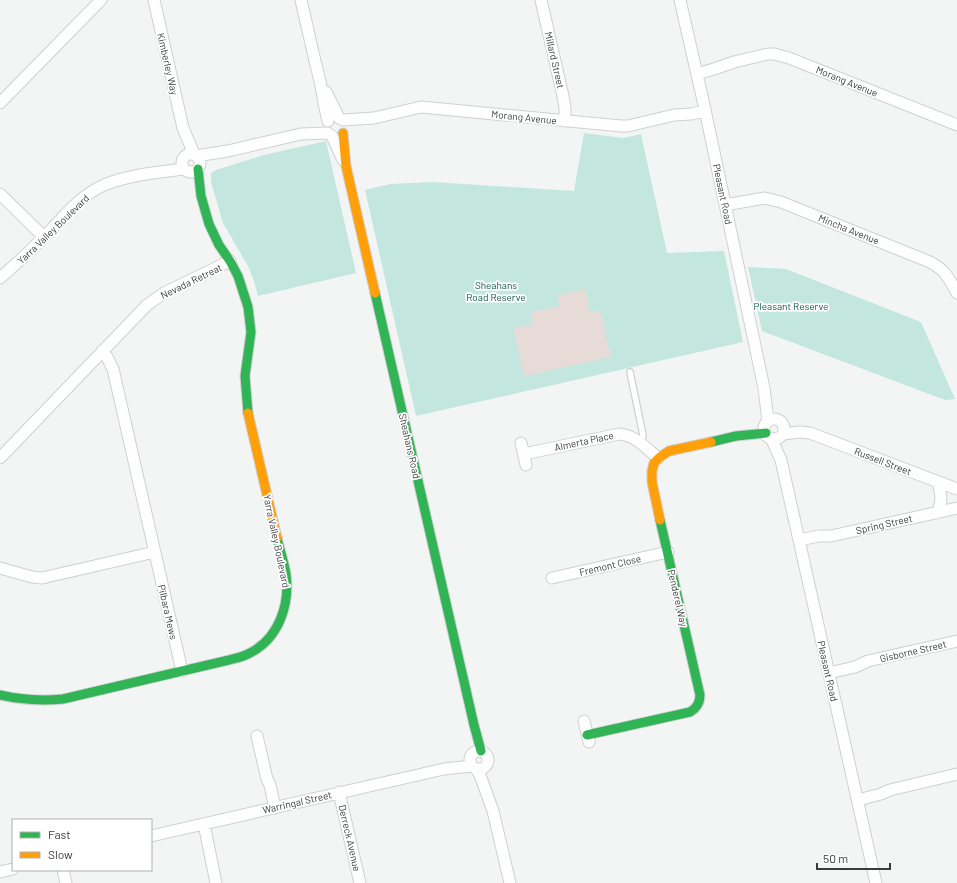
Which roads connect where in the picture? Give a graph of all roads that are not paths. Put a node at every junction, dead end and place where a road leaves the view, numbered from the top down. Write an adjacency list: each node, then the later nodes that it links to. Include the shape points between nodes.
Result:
1 (101, 0): 7 (street)
2 (154, 0): 12 (street, Kimberley Way)
3 (301, 0): 11 (street, Sheahans Road, via 320,81)
4 (541, 0): 9 (street, Millard Street, via 563,96)
5 (680, 0): 6 (street, Pleasant Road)
6 (696, 70): 8 (street, Pleasant Road); 10 (street, Morang Avenue, via 712,64 774,54)
7 (0, 103)
8 (705, 108): 9 (street, Morang Avenue, via 691,114 674,115 628,126); 16 (street, Pleasant Road)
9 (565, 121): 11 (street, Morang Avenue, via 421,107)
10 (957, 125)
11 (336, 127): 12 (street, Morang Avenue); 13 (street, Sheahans Road)
12 (191, 163): 15 (street, Yarra Valley Boulevard); 17 (street, Yarra Valley Boulevard, via 104,185 76,203)
13 (346, 166): 44 (street, Sheahans Road)
14 (0, 194): 17 (street)
15 (201, 196): 18 (street, Yarra Valley Boulevard, via 214,234)
16 (725, 205): 19 (street, Mincha Avenue, via 765,198 781,202); 24 (street, Pleasant Road)
17 (44, 237): 20 (street, Yarra Valley Boulevard)
18 (230, 261): 22 (street, Nevada Retreat, via 156,298); 41 (street, Yarra Valley Boulevard, via 248,307 250,332 245,376 246,394 286,575 286,605 277,627 252,651 242,656)
19 (952, 273): 21 (street, Mincha Avenue)
20 (0, 278)
21 (957, 293)
22 (102, 351): 28 (street, Nevada Retreat); 35 (street, Pilbara Mews, via 113,369)
23 (630, 372): 26 (lane, via 643,435)
24 (774, 429): 25 (street); 30 (street, Russell Street, via 790,423); 34 (street, Pleasant Road)
25 (736, 436): 29 (street, via 669,451)
26 (641, 444): 27 (street, Almerta Place, via 629,435 619,434); 29 (street, Almerta Place)
27 (524, 454)
28 (1, 457)
29 (658, 458): 36 (street, Penderel Way, via 653,465 651,476)
30 (938, 482): 31 (street, Russell Street); 33 (street, via 941,504)
31 (957, 489)
32 (957, 508): 33 (street, Spring Street)
33 (937, 512): 34 (street, Spring Street, via 830,536 819,536)
34 (800, 543): 40 (street, Pleasant Road)
35 (155, 552): 37 (street, via 42,578); 41 (street, Pilbara Mews)
36 (668, 552): 38 (street, Fremont Close); 46 (street, Penderel Way, via 700,694 698,707 690,712)
37 (0, 568)
38 (552, 578)
39 (957, 641): 40 (street, Gisborne Street)
40 (828, 670): 50 (street, Pleasant Road)
41 (182, 671): 42 (street, Yarra Valley Boulevard, via 50,701 22,700)
42 (0, 695)
43 (584, 721): 46 (street, Penderel Way)
44 (474, 725): 47 (street, Sheahans Road)
45 (257, 736): 51 (street)
46 (588, 739)
47 (476, 761): 49 (street, Warringal Street); 60 (street, Sheahans Road, via 491,790)
48 (957, 774): 50 (street, via 890,790 879,789)
49 (340, 792): 51 (street, Warringal Street); 59 (street, Derreck Avenue)
50 (857, 797): 61 (street, Pleasant Road)
51 (275, 808): 52 (street, Warringal Street)
52 (204, 824): 53 (street, Warringal Street); 58 (street)
53 (152, 836)
54 (12, 869): 56 (street)
55 (63, 871): 57 (street)
56 (0, 872)
57 (66, 883)
58 (216, 883)
59 (360, 883)
60 (510, 883)
61 (876, 883)

